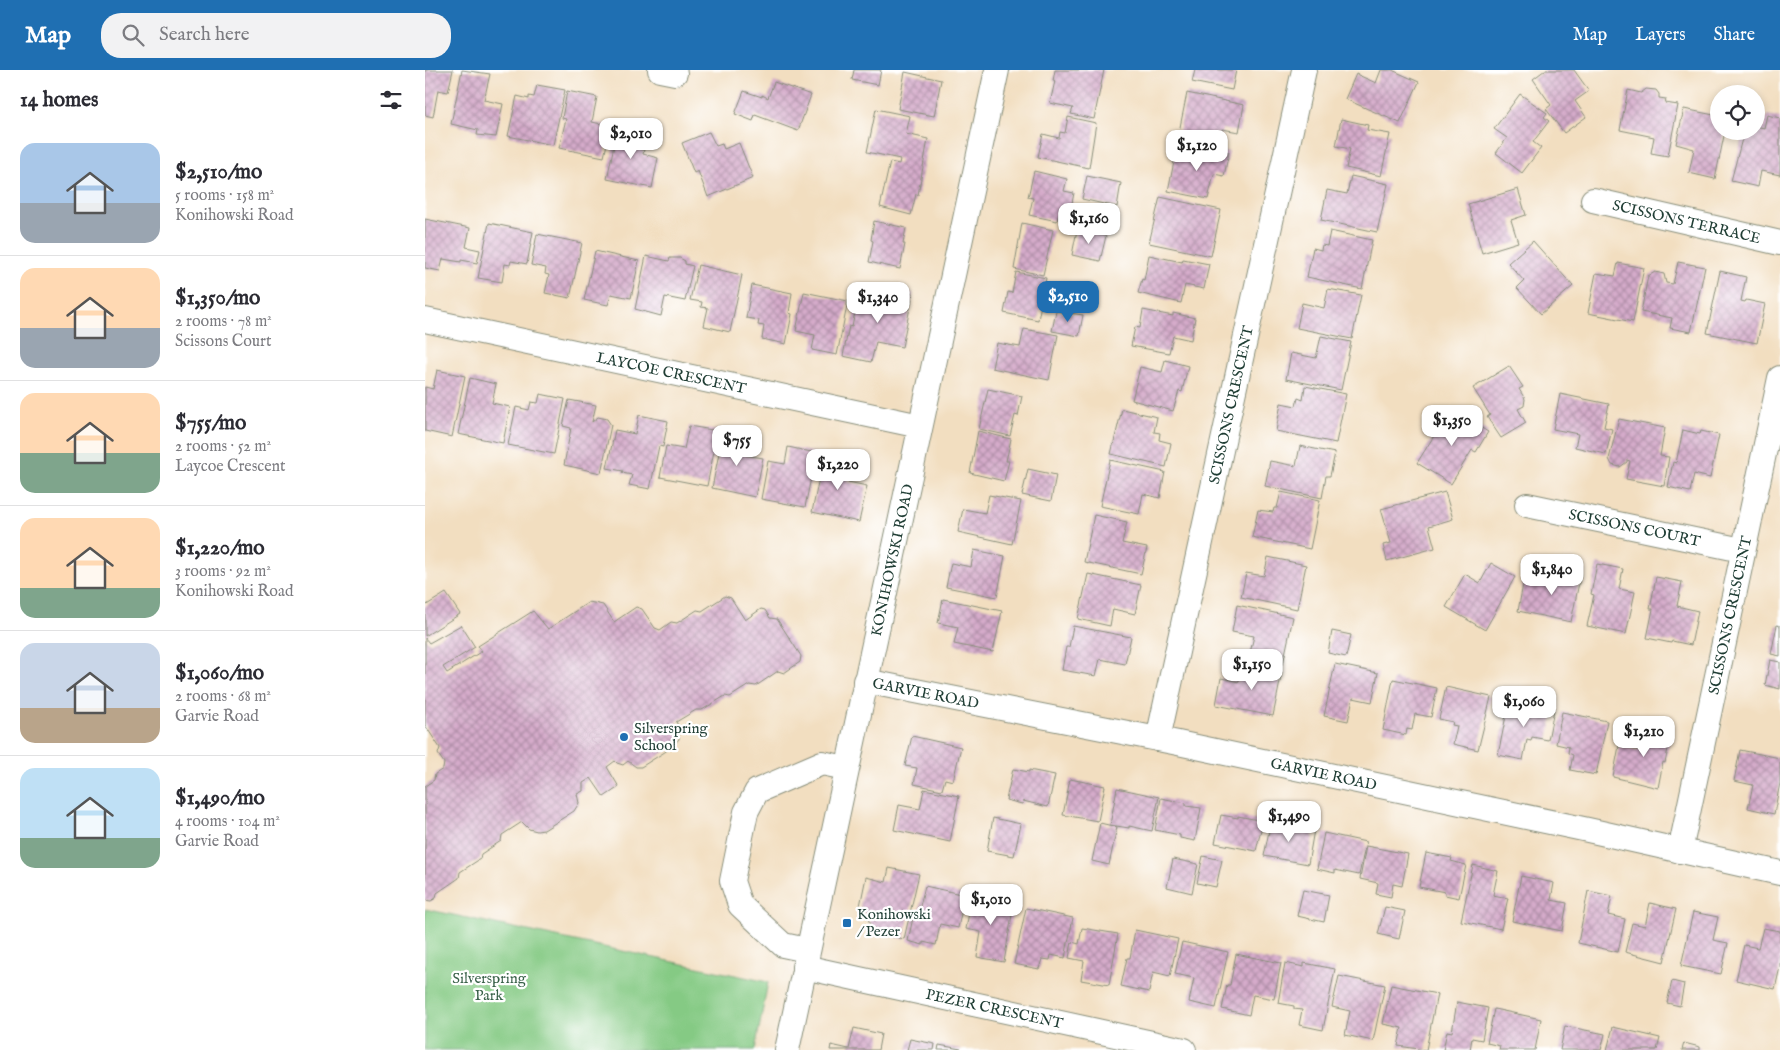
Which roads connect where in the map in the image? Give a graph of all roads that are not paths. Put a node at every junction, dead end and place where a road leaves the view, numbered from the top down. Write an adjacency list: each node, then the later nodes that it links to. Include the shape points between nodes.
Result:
1 (997, 70): 7 (street, KONIHOWSKI ROAD)
2 (1304, 70): 11 (street, SCISSONS CRESCENT)
3 (1593, 200): 4 (street, SCISSONS TERRACE)
4 (1780, 243)
5 (425, 320): 7 (street, LAYCOE CRESCENT)
6 (1780, 378): 9 (street, SCISSONS CRESCENT)
7 (919, 426): 10 (street, KONIHOWSKI ROAD)
8 (1527, 505): 9 (street, SCISSONS COURT)
9 (1742, 550): 13 (street, SCISSONS CRESCENT)
10 (865, 681): 11 (street, GARVIE ROAD); 12 (street, KONIHOWSKI ROAD)
11 (1158, 739): 13 (street, GARVIE ROAD)
12 (846, 768): 15 (street, KONIHOWSKI ROAD); 15 (street, PEZER CRESCENT, via 822,763 757,791 746,812 732,881 740,905 783,945)
13 (1680, 851): 14 (street, GARVIE ROAD)
14 (1780, 873)
15 (805, 958): 16 (street, KONIHOWSKI ROAD); 17 (street, PEZER CRESCENT)
16 (787, 1050)
17 (1184, 1050)

